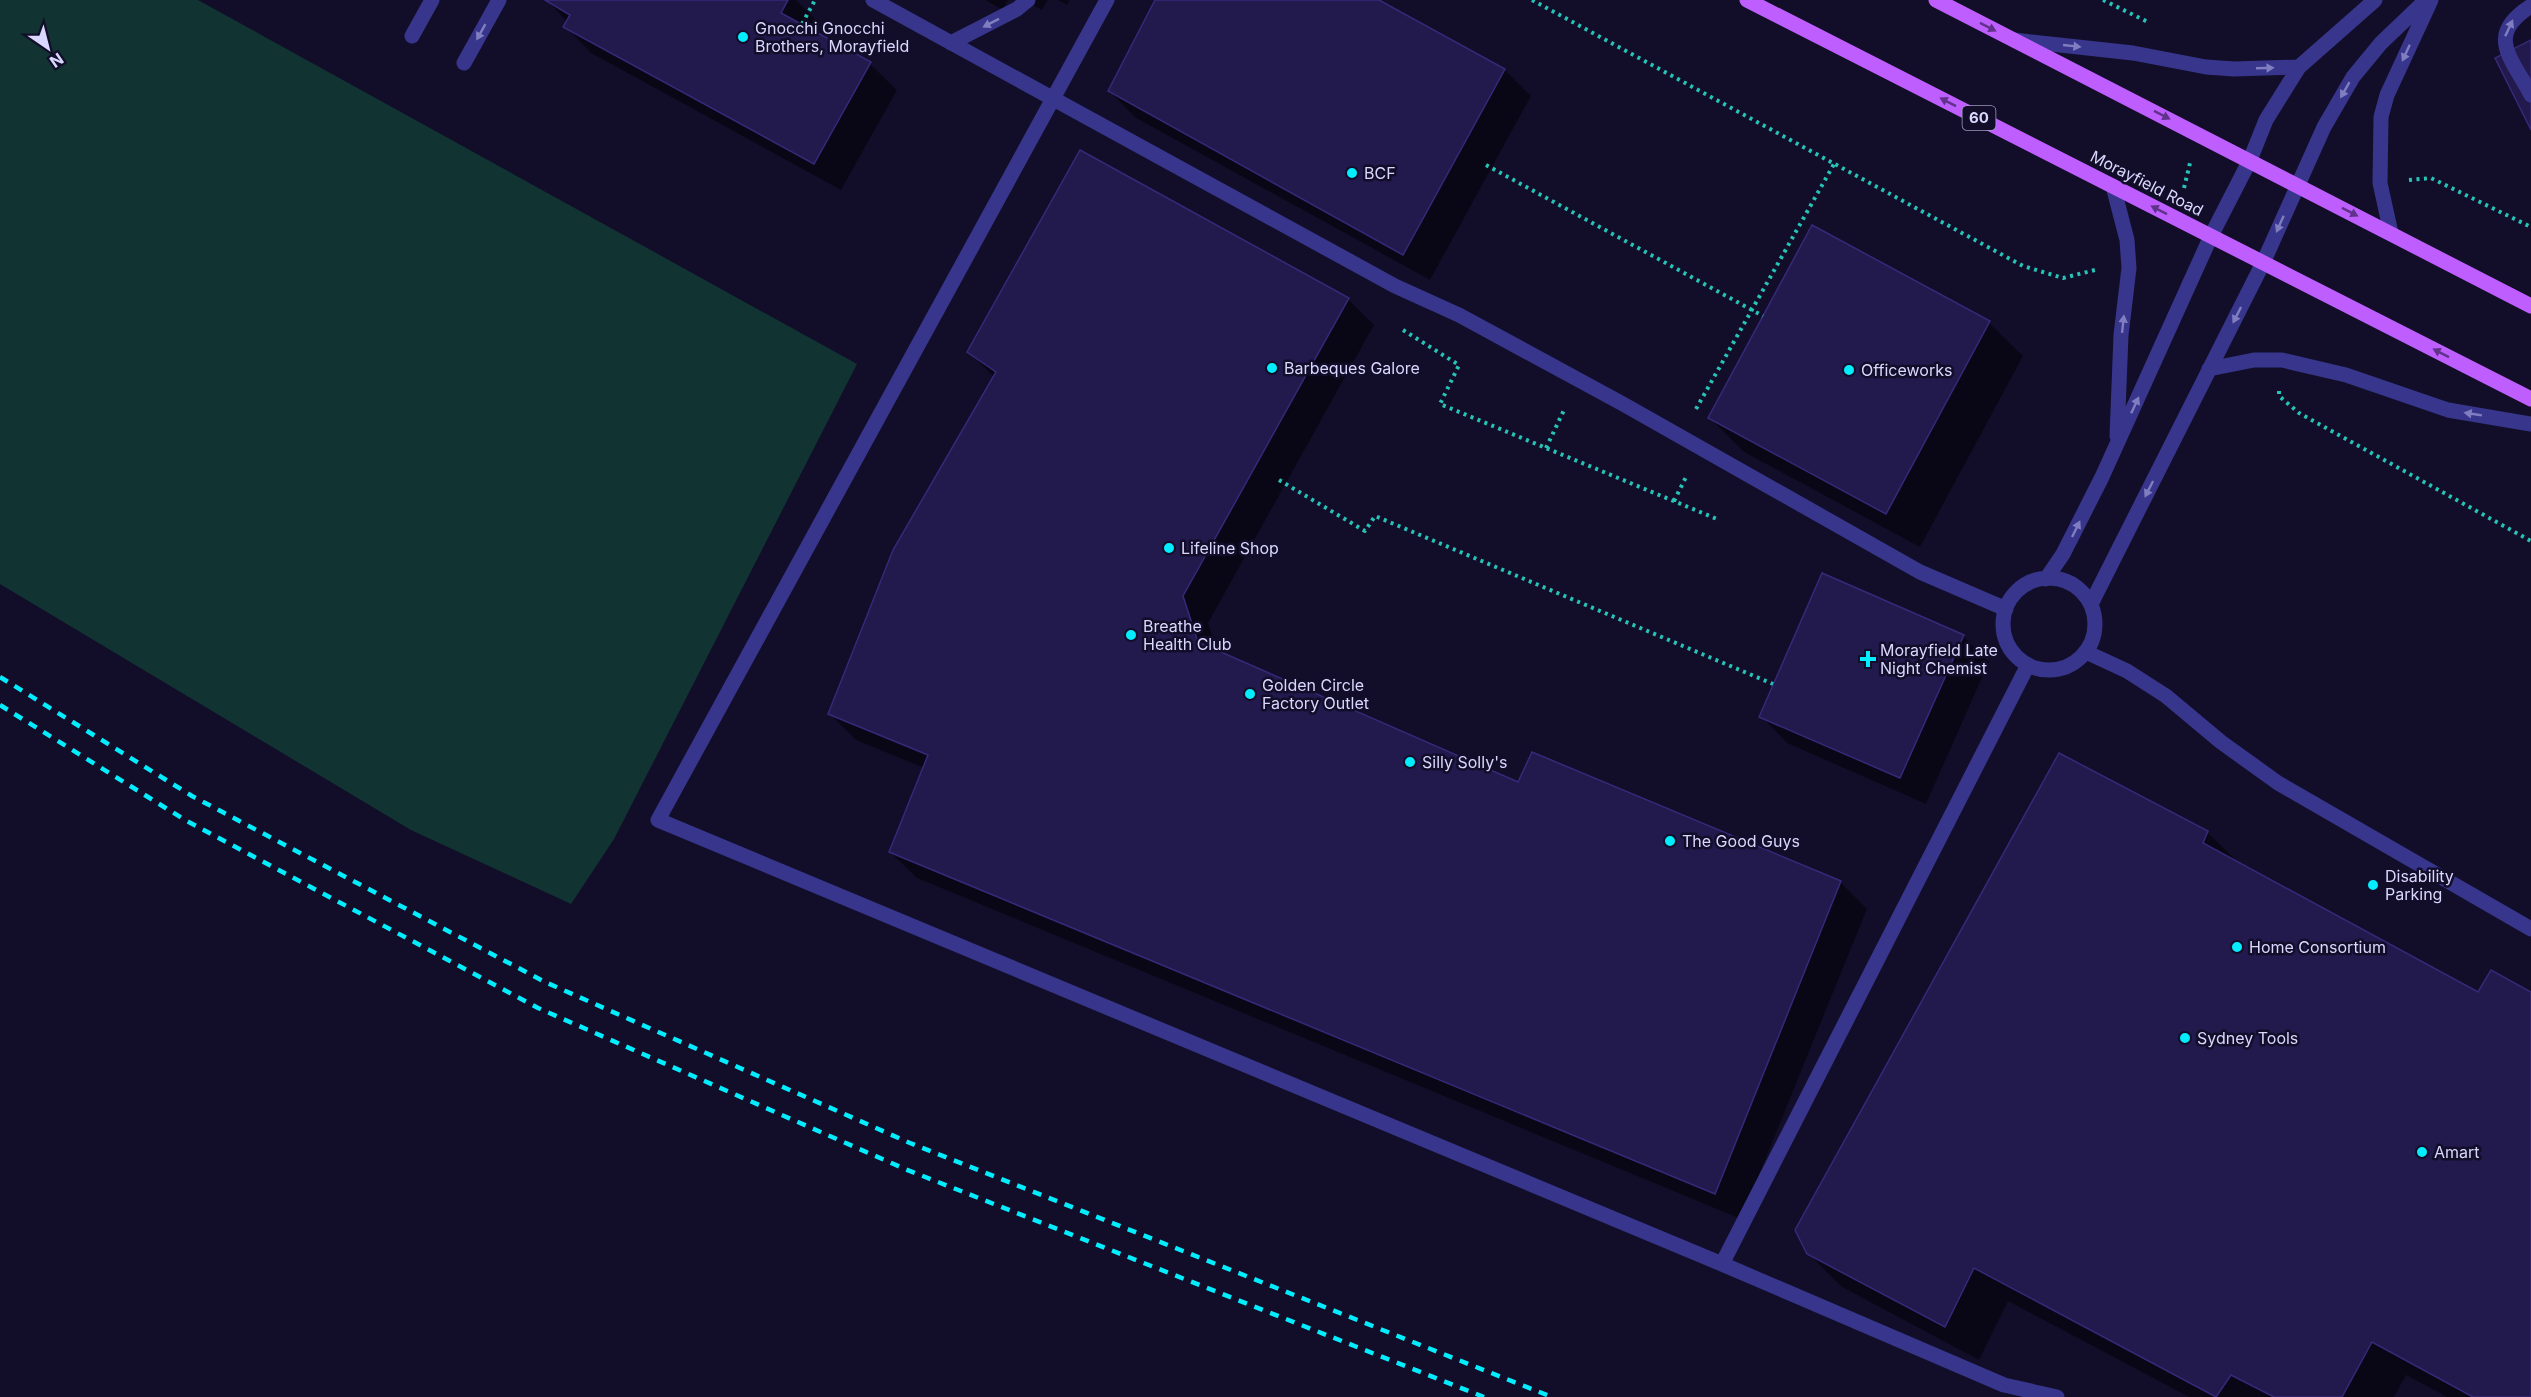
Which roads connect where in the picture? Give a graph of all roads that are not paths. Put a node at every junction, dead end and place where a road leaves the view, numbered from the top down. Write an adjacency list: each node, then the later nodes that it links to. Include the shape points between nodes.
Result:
1 (432, 0): 12 (lane)
2 (499, 0): 15 (lane, one-way to 15)
3 (873, 0): 14 (lane)
4 (1028, 0): 14 (lane, one-way to 14)
5 (1107, 0): 18 (lane)
6 (1747, 0): 21 (main road, Morayfield Road / 60, one-way to 6)
7 (1936, 0): 13 (main road, one-way to 13)
8 (2375, 0): 16 (lane)
9 (2426, 0): 20 (lane, one-way to 20, via 2380,43 2353,77)
10 (2431, 0): 22 (lane, one-way to 22, via 2387,95 2381,117 2380,183)
11 (2531, 6): 17 (lane, one-way to 11, via 2504,44 2505,30 2515,16)
12 (412, 36)
13 (2014, 40): 16 (lane, one-way to 16, via 2133,53 2206,67); 19 (main road, one-way to 19)
14 (951, 43): 18 (lane)
15 (464, 63)
16 (2299, 67): 19 (lane, via 2266,120)
17 (2531, 95)
18 (1053, 99): 32 (lane, via 1395,286 1459,315 1623,404 1920,572); 36 (lane, via 658,820)
19 (2250, 160): 20 (main road); 23 (lane)
20 (2298, 184): 22 (main road, one-way to 22); 24 (lane, one-way to 24)
21 (2114, 186): 23 (main road, Morayfield Road / 60, one-way to 21); 29 (lane, one-way to 21, via 2128,268 2127,240)
22 (2391, 233): 25 (main road)
23 (2211, 236): 24 (main road, Morayfield Road / 60); 29 (lane, one-way to 23)
24 (2263, 263): 26 (lane, one-way to 26); 27 (main road, Morayfield Road / 60, one-way to 24)
25 (2531, 306)
26 (2209, 369): 28 (lane, one-way to 26, via 2448,410 2346,375 2282,360 2254,360); 31 (lane, one-way to 31)
27 (2531, 399)
28 (2531, 424)
29 (2116, 445): 30 (lane, one-way to 29, via 2063,554)
30 (2046, 579): 31 (lane, via 2073,584); 32 (lane, via 2022,588)
31 (2091, 604): 33 (lane, via 2095,629)
32 (2006, 609): 34 (lane, via 2003,622 2007,641 2017,658)
33 (2086, 652): 34 (lane, via 2066,668 2053,670); 35 (lane, via 2127,671 2166,696 2277,783)
34 (2028, 665): 36 (lane)
35 (2531, 929)
36 (1722, 1264): 37 (lane, via 2004,1385)
37 (2057, 1397)

